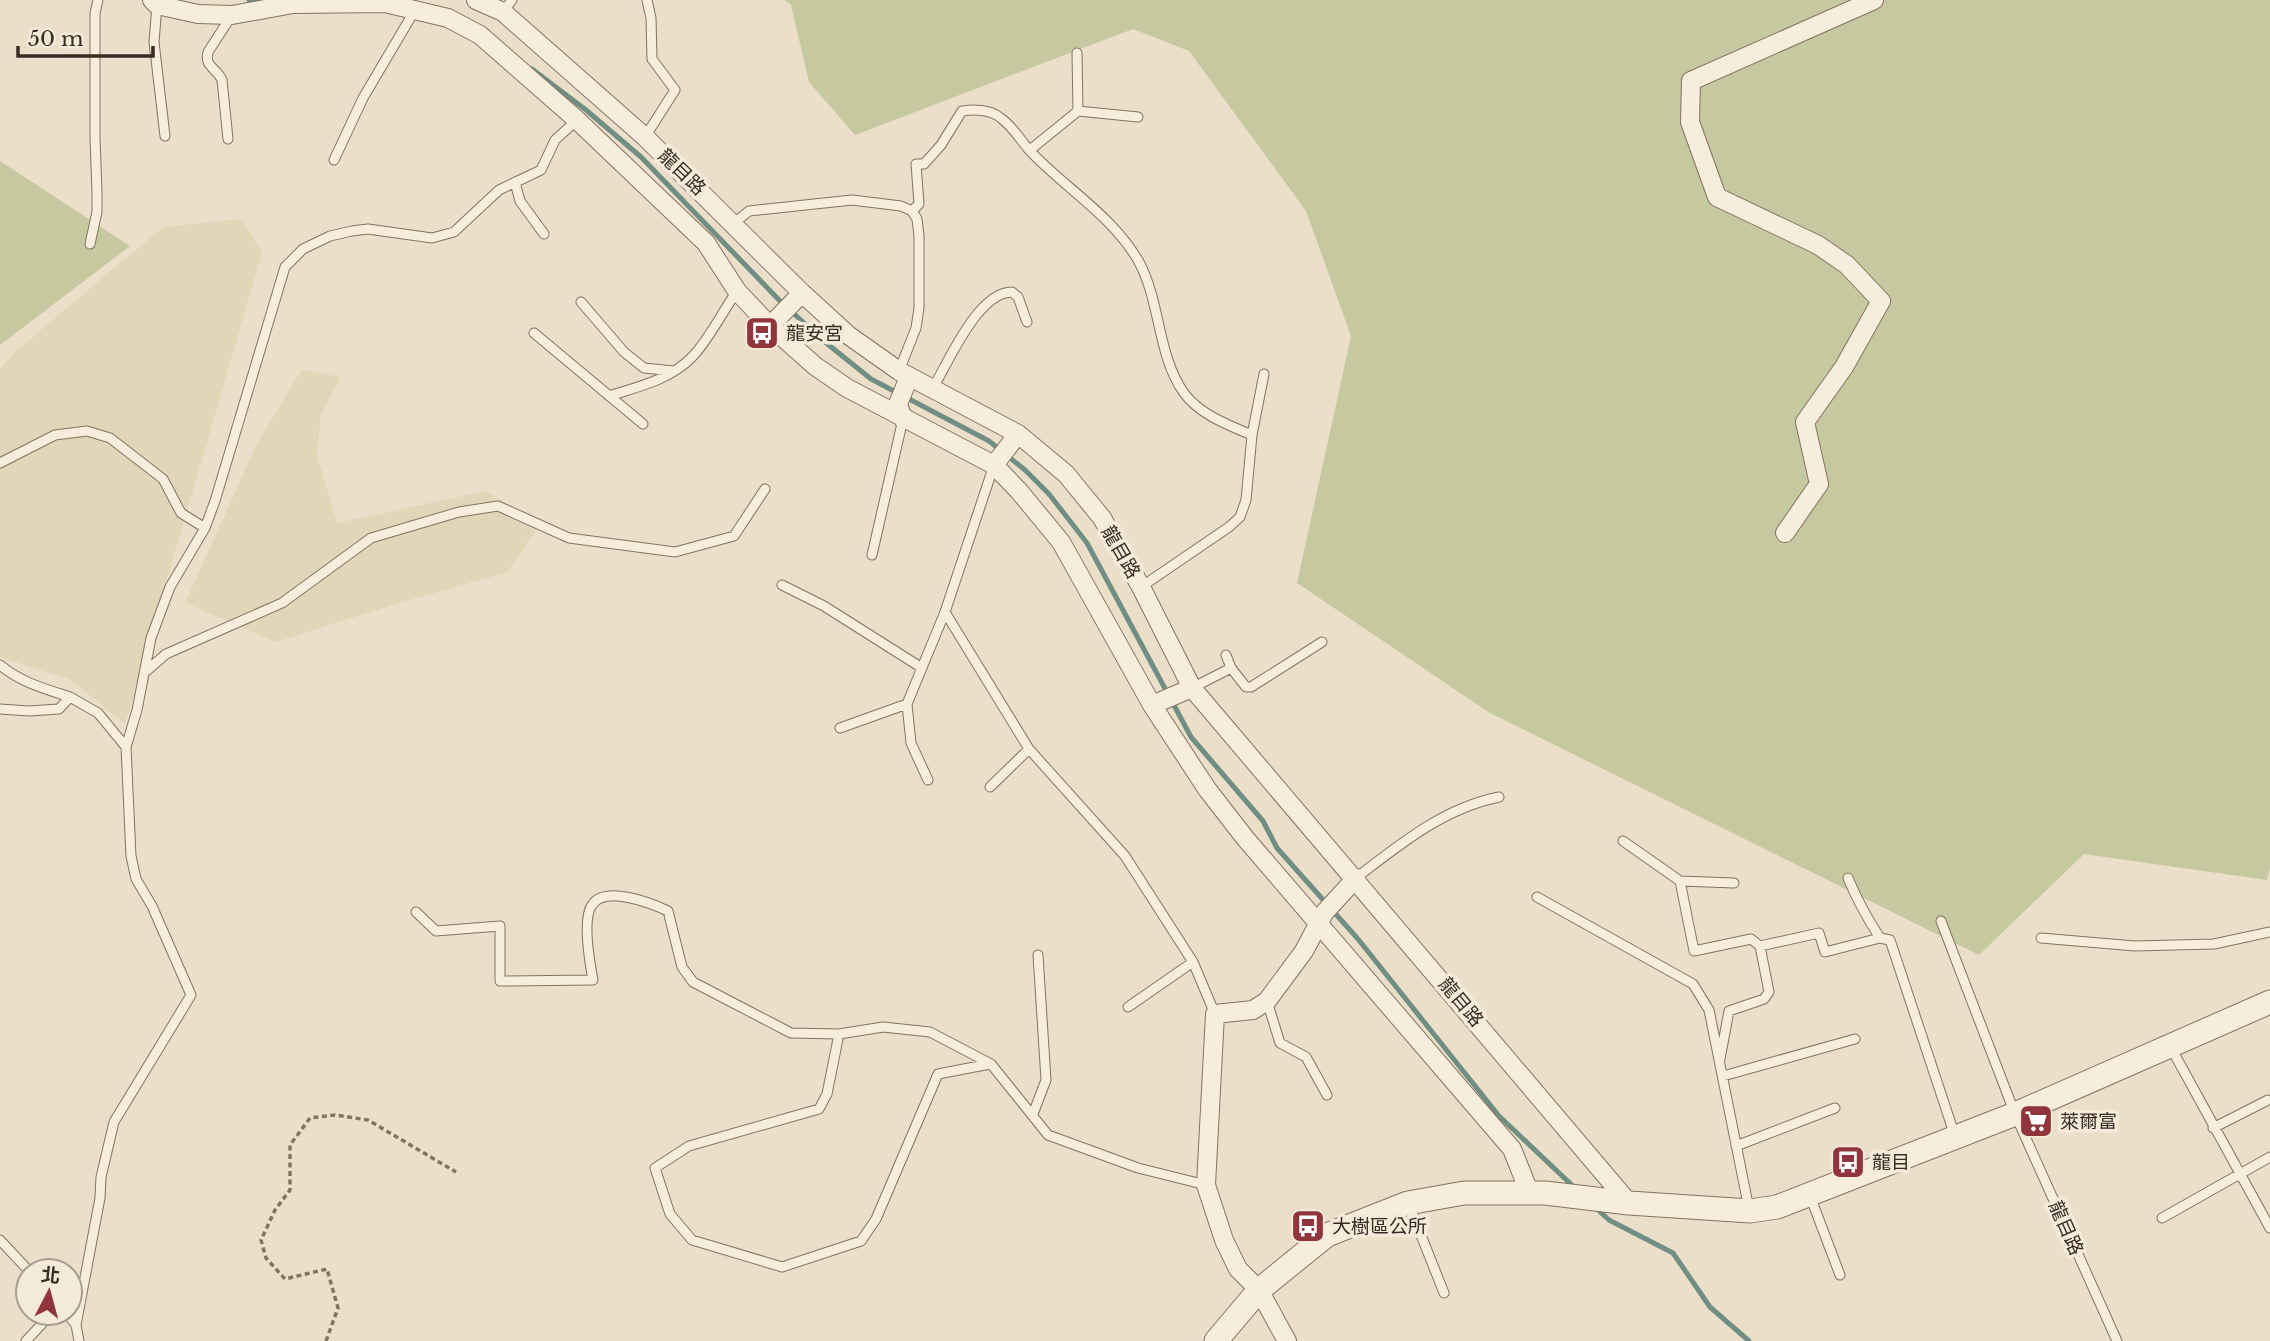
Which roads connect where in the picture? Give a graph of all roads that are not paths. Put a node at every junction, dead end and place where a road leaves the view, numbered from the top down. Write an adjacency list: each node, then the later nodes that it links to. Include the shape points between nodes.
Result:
1 (98, 0): 23 (lane, via 94,13 97,212)
2 (476, 0): 7 (street, 龍目路)
3 (647, 0): 15 (lane, via 652,58 675,90)
4 (1874, 0): 43 (street, via 1691,81 1690,122 1717,197 1818,246 1847,265 1881,301 1844,367 1805,422 1819,484)
5 (155, 3): 8 (street, 龍目路, via 198,14); 14 (lane, via 154,42)
6 (415, 10): 8 (street, 龍目路, via 385,3 293,4); 9 (street, 龍目路); 18 (lane, via 363,98)
7 (504, 10): 9 (street); 15 (street, 龍目路)
8 (232, 15): 16 (lane, via 206,59 222,80)
9 (482, 33): 13 (street, 龍目路)
10 (1077, 53): 11 (lane)
11 (1078, 111): 12 (lane); 17 (lane)
12 (1138, 117)
13 (577, 121): 19 (lane, via 555,140 541,170); 24 (street, 龍目路, via 706,243)
14 (165, 136)
15 (645, 137): 21 (street, 龍目路)
16 (228, 139)
17 (1030, 150): 20 (lane, via 1001,117 988,111 962,111 941,145 924,164 916,164 919,204); 37 (lane, via 1082,197 1138,262 1169,369 1185,395 1198,408)
18 (334, 160)
19 (514, 182): 22 (lane, via 520,201); 42 (lane, via 454,232 432,238 352,231 303,249 285,267)
20 (912, 211): 21 (lane, via 852,200 749,211); 32 (lane, via 919,236 919,308)
21 (734, 223): 25 (street, 龍目路)
22 (544, 233)
23 (90, 244)
24 (737, 291): 28 (street, 龍目路); 30 (lane, via 694,355)
25 (799, 295): 28 (street); 32 (street, 龍目路)
26 (581, 302): 30 (lane, via 644,368)
27 (1027, 322): 33 (lane, via 1018,298 1012,292 999,293 983,305)
28 (772, 323): 35 (street, 龍目路, via 815,366 847,388)
29 (534, 334): 34 (lane)
30 (675, 371): 34 (lane)
31 (1264, 374): 37 (lane)
32 (905, 377): 33 (street, 龍目路); 35 (street)
33 (933, 388): 38 (street, 龍目路)
34 (608, 396): 36 (lane)
35 (900, 411): 39 (street, 龍目路); 44 (lane)
36 (643, 424)
37 (1252, 435): 46 (lane, via 1240,517)
38 (1015, 438): 39 (street); 46 (street, 龍目路, via 1066,474 1102,518)
39 (996, 462): 47 (lane); 56 (street, 龍目路, via 1061,542)
40 (0, 463): 42 (lane, via 55,435 87,431 110,438 163,479 181,513)
41 (765, 489): 53 (lane, via 734,536 675,552 569,538 498,506 459,512 371,538 282,603 166,654)
42 (205, 528): 53 (lane, via 170,587)
43 (1785, 533)
44 (872, 555)
45 (782, 585): 51 (lane)
46 (1141, 587): 54 (street, 龍目路)
47 (945, 611): 51 (lane); 61 (lane)
48 (1322, 642): 52 (lane, via 1251,687)
49 (1226, 655): 52 (lane)
50 (0, 664): 55 (lane, via 11,674)
51 (922, 668): 57 (lane)
52 (1231, 668): 54 (lane)
53 (144, 673): 60 (lane)
54 (1187, 690): 56 (street); 68 (street, 龍目路)
55 (70, 697): 58 (lane, via 59,709); 60 (lane, via 98,713)
56 (1154, 703): 72 (street, 龍目路, via 1207,789 1245,838)
57 (907, 704): 59 (lane); 62 (lane, via 911,743)
58 (0, 709)
59 (840, 728)
60 (126, 747): 111 (lane, via 135,879 152,906 191,995 114,1122)
61 (1029, 749): 63 (lane); 79 (lane, via 1125,856)
62 (928, 779)
63 (990, 787)
64 (1499, 797): 68 (lane, via 1477,802 1414,833)
65 (1623, 841): 67 (lane)
66 (1848, 878): 75 (lane)
67 (1680, 881): 69 (lane); 77 (lane, via 1694,951 1751,939)
68 (1350, 883): 72 (street); 103 (street, 龍目路)
69 (1734, 883)
70 (1537, 897): 87 (lane, via 1693,984 1709,1010)
71 (416, 912): 84 (lane, via 436,931 500,926 499,981 593,980 587,948 590,907 599,898 610,896 647,902 668,911 682,967 693,982 791,1033)
72 (1322, 918): 80 (street); 101 (street, 龍目路, via 1512,1149)
73 (1941, 921): 94 (lane, 龍目路)
74 (2270, 932): 76 (lane, via 2214,944 2135,946)
75 (1880, 938): 77 (lane, via 1825,952 1819,933); 96 (lane, via 1890,940)
76 (2041, 938)
77 (1760, 946): 87 (lane, via 1769,992 1764,999 1729,1011)
78 (1038, 955): 93 (lane, via 1046,1080)
79 (1193, 962): 82 (lane); 83 (lane)
80 (1267, 1001): 83 (street, via 1253,1010); 90 (lane, via 1280,1043 1306,1057)
81 (2270, 1002): 86 (street)
82 (1128, 1007)
83 (1215, 1014): 100 (street)
84 (839, 1034): 88 (lane, via 883,1027 930,1032); 88 (lane, via 827,1094 819,1109 689,1146 655,1168 670,1214 692,1240 782,1268 860,1241 876,1219 938,1074)
85 (1855, 1039): 89 (lane)
86 (2169, 1045): 94 (street); 95 (lane)
87 (1720, 1061): 89 (lane)
88 (991, 1064): 93 (lane)
89 (1723, 1076): 97 (lane)
90 (1327, 1095)
91 (2268, 1100): 95 (lane)
92 (1835, 1108): 97 (lane)
93 (1033, 1114): 100 (lane, via 1048,1135 1138,1168)
94 (2015, 1114): 96 (street); 118 (lane, 龍目路)
95 (2213, 1128): 99 (lane)
96 (1956, 1138): 102 (street)
97 (1736, 1146): 105 (lane)
98 (2270, 1157): 99 (lane)
99 (2240, 1174): 106 (lane); 107 (lane)
100 (1206, 1185): 112 (street, via 1238,1269)
101 (1537, 1194): 103 (street); 104 (street, via 1464,1193)
102 (1810, 1196): 105 (street); 110 (lane)
103 (1629, 1202): 105 (street)
104 (1408, 1203): 112 (street, via 1327,1235); 113 (lane)
105 (1750, 1211)
106 (2162, 1218)
107 (2269, 1223)
108 (0, 1240): 109 (lane)
109 (16, 1257)
110 (1840, 1275)
111 (84, 1283)
112 (1259, 1290): 115 (street); 117 (street)
113 (1444, 1293)
114 (39, 1327): 116 (lane)
115 (1221, 1339)
116 (26, 1341)
117 (1287, 1341)
118 (2117, 1341)

